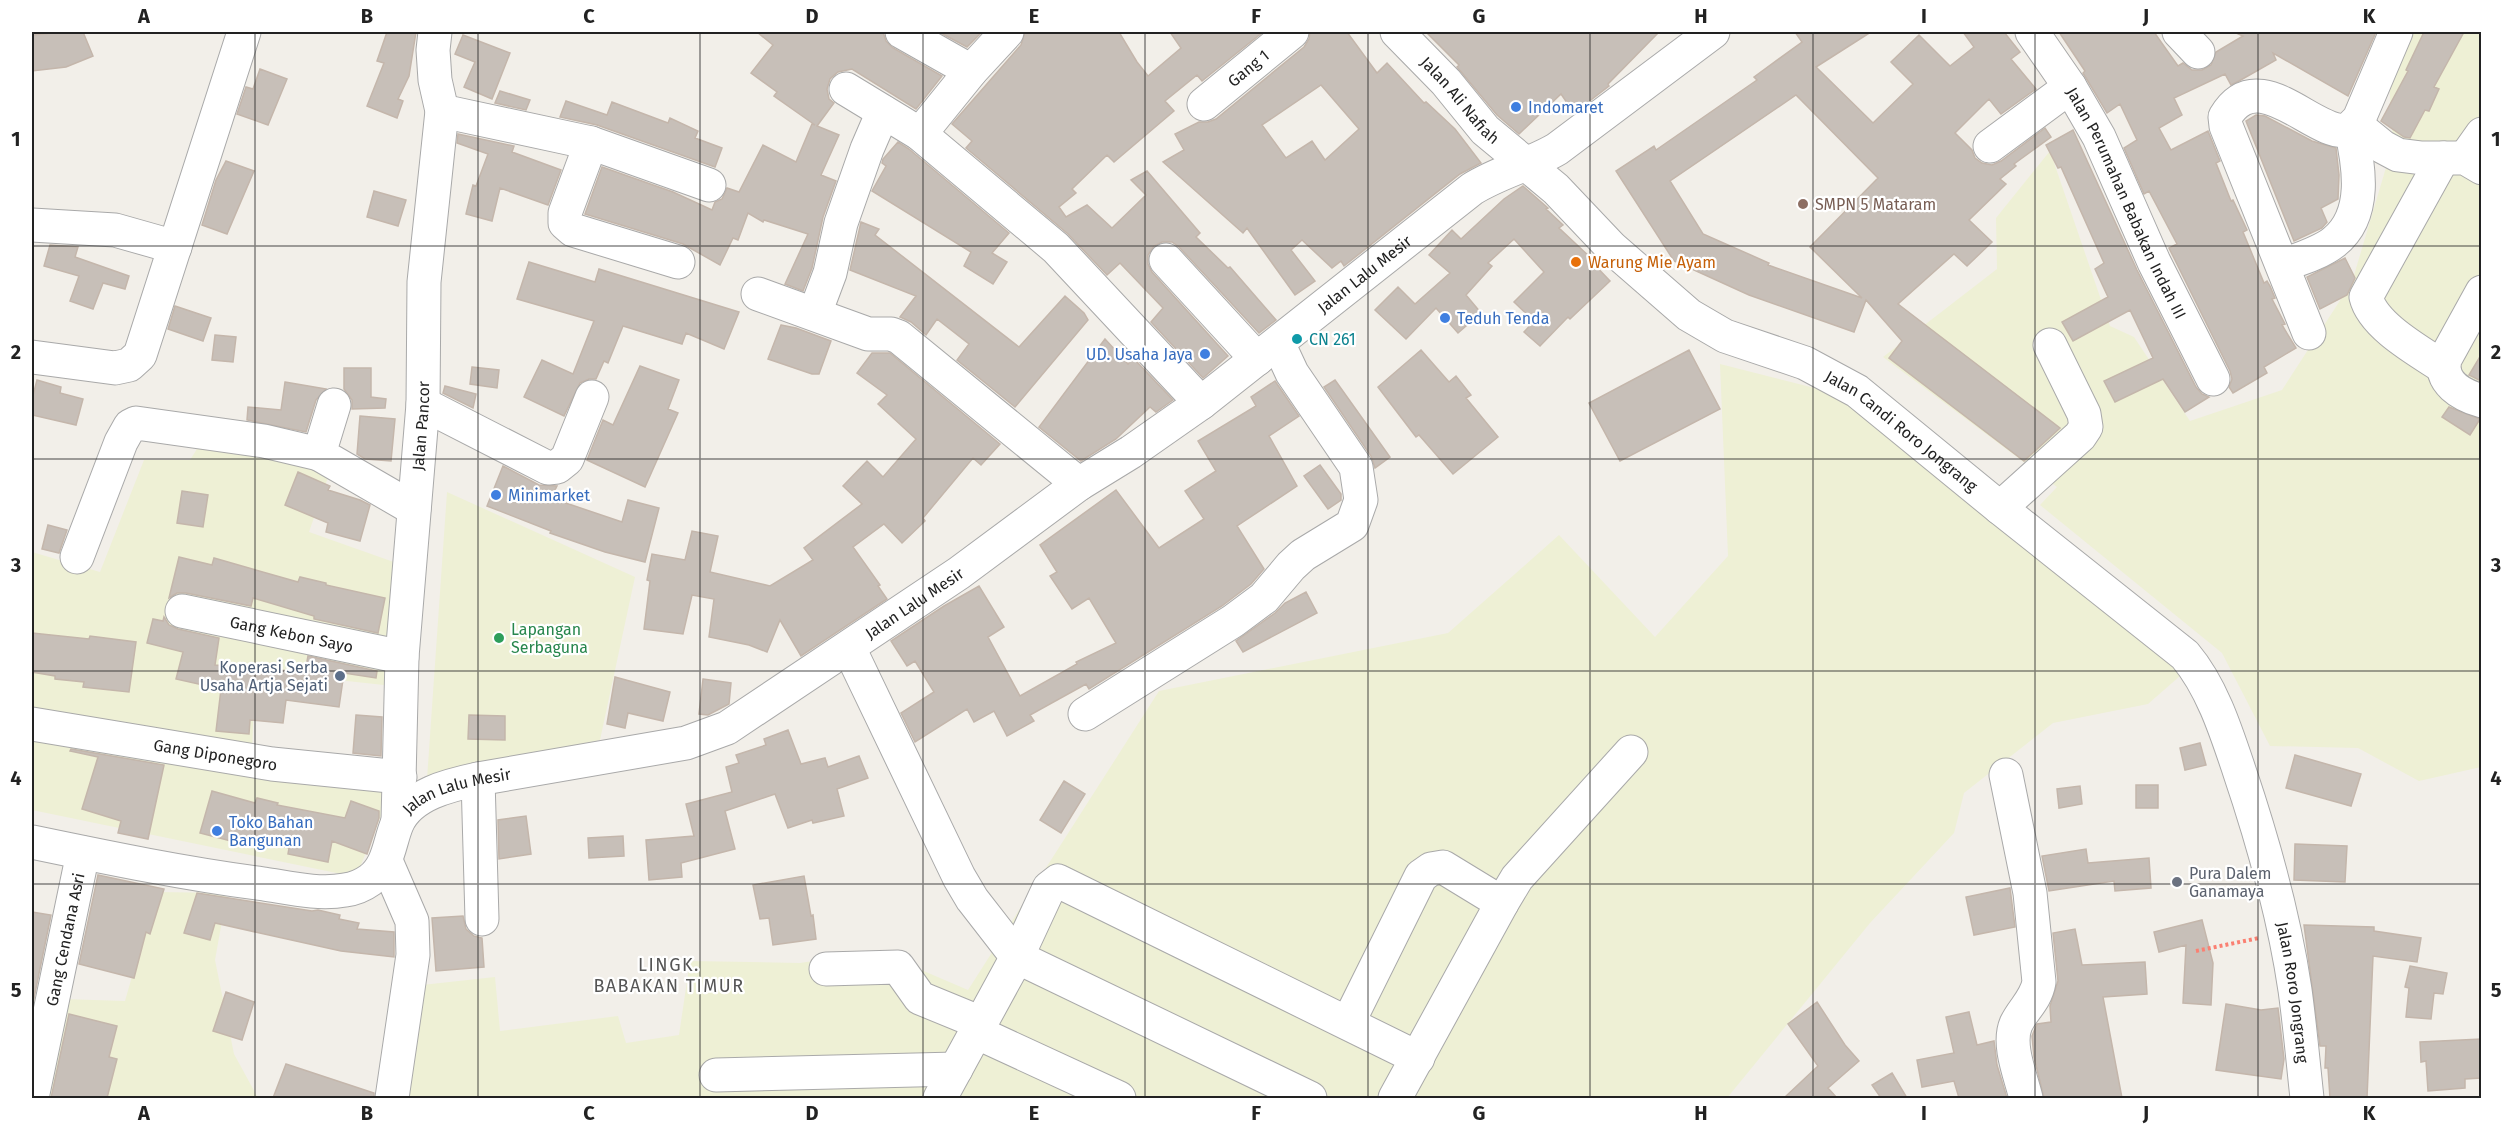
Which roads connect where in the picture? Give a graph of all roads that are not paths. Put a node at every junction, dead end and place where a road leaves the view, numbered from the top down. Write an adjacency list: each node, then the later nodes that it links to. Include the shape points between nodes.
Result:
1 (244, 32): 24 (street)
2 (435, 32): 14 (street, Jalan Pancor, via 434,73)
3 (902, 32): 10 (street)
4 (1006, 32): 10 (street)
5 (1292, 32): 13 (street, Gang 1)
6 (1397, 32): 21 (street, Jalan Ali Nafiah, via 1446,82 1485,130)
7 (1713, 32): 21 (street, Jalan Lalu Mesir, via 1557,149)
8 (2032, 32): 11 (street, Jalan Perumahan Babakan Indah III)
9 (2396, 32): 16 (street)
10 (971, 71): 17 (street)
11 (2070, 87): 19 (street); 36 (street, Jalan Perumahan Babakan Indah III, via 2099,137 2163,281)
12 (846, 89): 15 (street)
13 (1204, 104)
14 (442, 111): 18 (street); 40 (street, Jalan Pancor, via 424,282)
15 (883, 112): 17 (street); 30 (street, via 841,223 830,273)
16 (2353, 127): 20 (street, via 2398,155); 27 (street, via 2359,182 2348,225 2333,243); 27 (street, via 2335,131 2269,98 2245,100 2233,106 2225,117)
17 (920, 134): 39 (street, via 1068,260)
18 (591, 143): 22 (street); 26 (street, via 565,213 565,224 573,230)
19 (1990, 146)
20 (2468, 155): 35 (street, via 2366,297 2377,318 2392,332)
21 (1526, 164): 33 (street, Jalan Lalu Mesir, via 1472,189); 44 (street, Jalan Candi Roro Jongrang, via 1556,189 1612,248 1689,315 1725,336 1805,363 1857,391)
22 (709, 184)
23 (32, 225): 24 (street, via 115,230)
24 (175, 247): 34 (street, via 142,351 133,362 115,368)
25 (1166, 260): 33 (street)
26 (678, 262)
27 (2283, 265): 31 (street)
28 (2481, 292): 35 (street)
29 (758, 294): 30 (street)
30 (815, 314): 43 (street, via 868,334 891,334 903,339)
31 (2309, 333)
32 (2050, 345): 44 (street, via 2084,414 2086,427)
33 (1267, 351): 39 (street, Jalan Lalu Mesir); 50 (street, via 1292,373 1356,467 1361,500 1352,525 1303,555 1263,598 1233,621)
34 (32, 357)
35 (2443, 367): 38 (street, via 2457,391)
36 (2213, 379)
37 (592, 397): 40 (street, via 567,459 548,468)
38 (2481, 401)
39 (1201, 403): 43 (street, Jalan Lalu Mesir)
40 (423, 404): 45 (street, Jalan Pancor)
41 (334, 405): 42 (street)
42 (319, 454): 45 (street); 46 (street, via 264,441 136,423 120,442)
43 (1079, 484): 48 (street, Jalan Lalu Mesir)
44 (2000, 508): 52 (street, Jalan Candi Roro Jongrang, via 2185,655 2209,694)
45 (414, 509): 49 (street, Jalan Pancor)
46 (77, 557)
47 (182, 611): 49 (street, Gang Kebon Sayo)
48 (849, 648): 56 (street, Jalan Lalu Mesir, via 738,721 700,739); 63 (street, via 958,877)
49 (402, 657): 55 (street, Jalan Pancor)
50 (1085, 714)
51 (32, 724): 55 (street, Gang Diponegoro, via 272,764)
52 (2232, 750): 77 (street, Jalan Roro Jongrang, via 2273,883 2295,991)
53 (1631, 752): 61 (street, via 1517,878)
54 (2006, 775): 76 (street, via 2030,893 2039,982 2013,1037)
55 (400, 777): 57 (street, Jalan Pancor)
56 (478, 779): 57 (street, Jalan Lalu Mesir, via 435,791); 62 (street)
57 (398, 821): 60 (street, Jalan Lalu Mesir)
58 (32, 842): 59 (street, Jalan Lalu Mesir)
59 (83, 853): 60 (street, Jalan Lalu Mesir, via 241,881 333,891 365,883); 71 (street, Gang Cendana Asri)
60 (386, 861): 72 (street, via 412,921 413,955)
61 (1502, 903): 65 (street, via 1443,867 1431,868 1421,876); 67 (street)
62 (482, 919)
63 (1017, 957): 65 (street, via 1049,888 1058,881); 66 (street); 70 (street)
64 (826, 969): 66 (street, via 898,968 920,998)
65 (1347, 1023): 67 (street)
66 (978, 1028): 68 (street); 74 (street)
67 (1418, 1058): 75 (street)
68 (956, 1069): 69 (street); 73 (street)
69 (716, 1075)
70 (1300, 1096)
71 (32, 1098)
72 (392, 1098)
73 (940, 1098)
74 (1119, 1098)
75 (1395, 1098)
76 (2026, 1098)
77 (2307, 1098)

